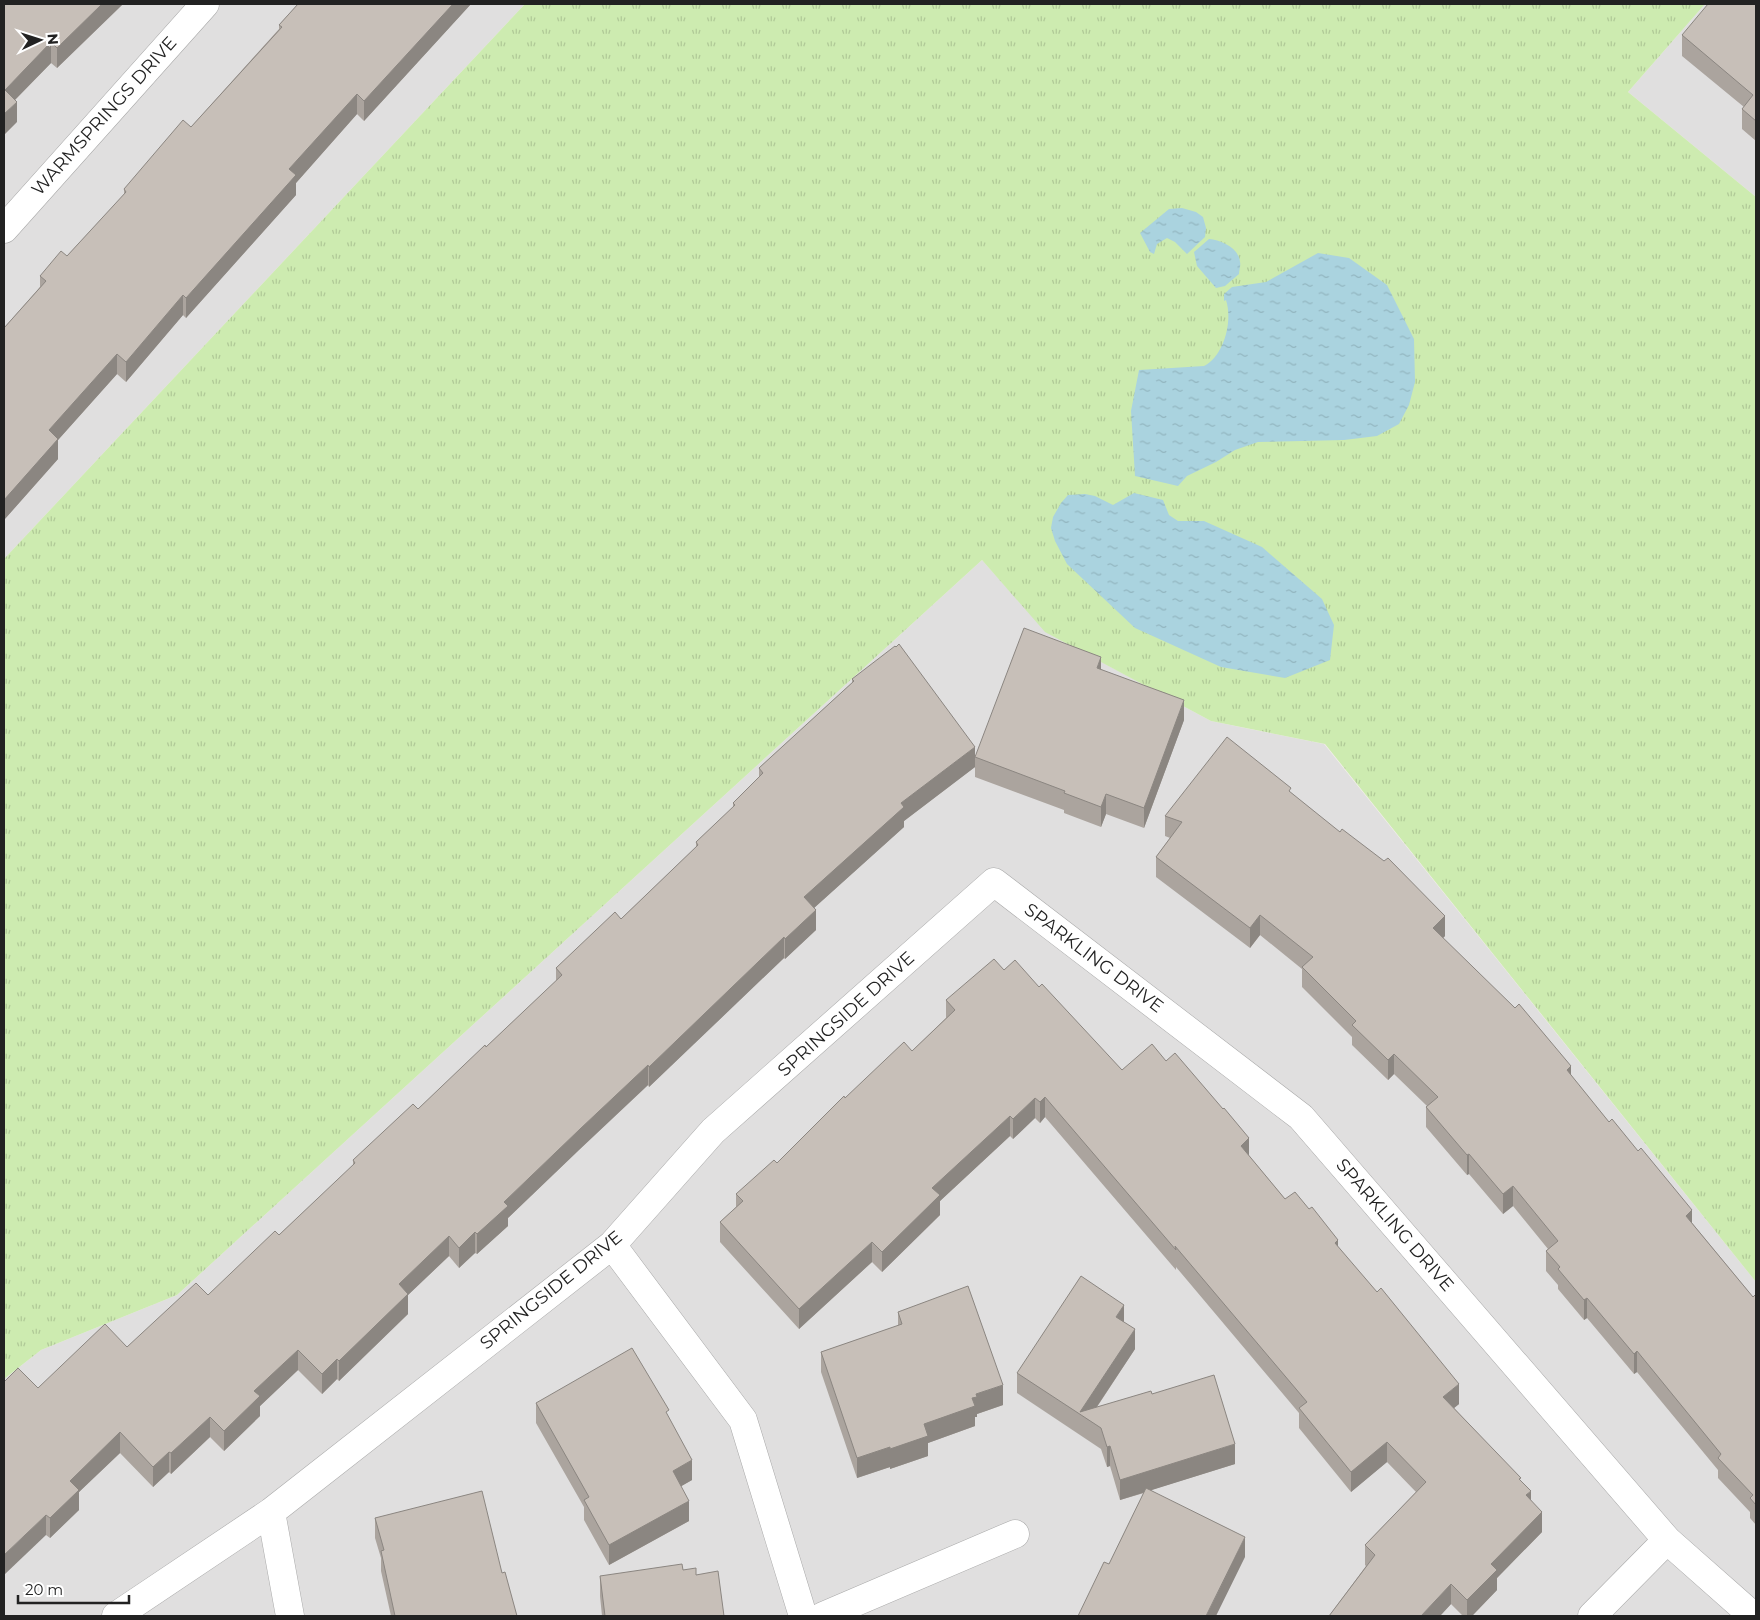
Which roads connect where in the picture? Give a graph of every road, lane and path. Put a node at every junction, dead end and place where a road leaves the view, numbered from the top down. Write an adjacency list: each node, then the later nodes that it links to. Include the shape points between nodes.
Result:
1 (205, 4): 2 (street, WARMSPRINGS DRIVE)
2 (4, 229)
3 (994, 882): 4 (street, SPRINGSIDE DRIVE, via 713,1131); 7 (street, SPARKLING DRIVE, via 1301,1117)
4 (612, 1244): 5 (street, SPRINGSIDE DRIVE); 10 (street, via 743,1420)
5 (271, 1512): 8 (street, SPRINGSIDE DRIVE); 9 (street)
6 (1015, 1534): 11 (street)
7 (1667, 1540): 12 (street); 13 (street, SPARKLING DRIVE)
8 (116, 1616)
9 (290, 1616)
10 (803, 1616)
11 (823, 1616)
12 (1592, 1616)
13 (1752, 1616)

